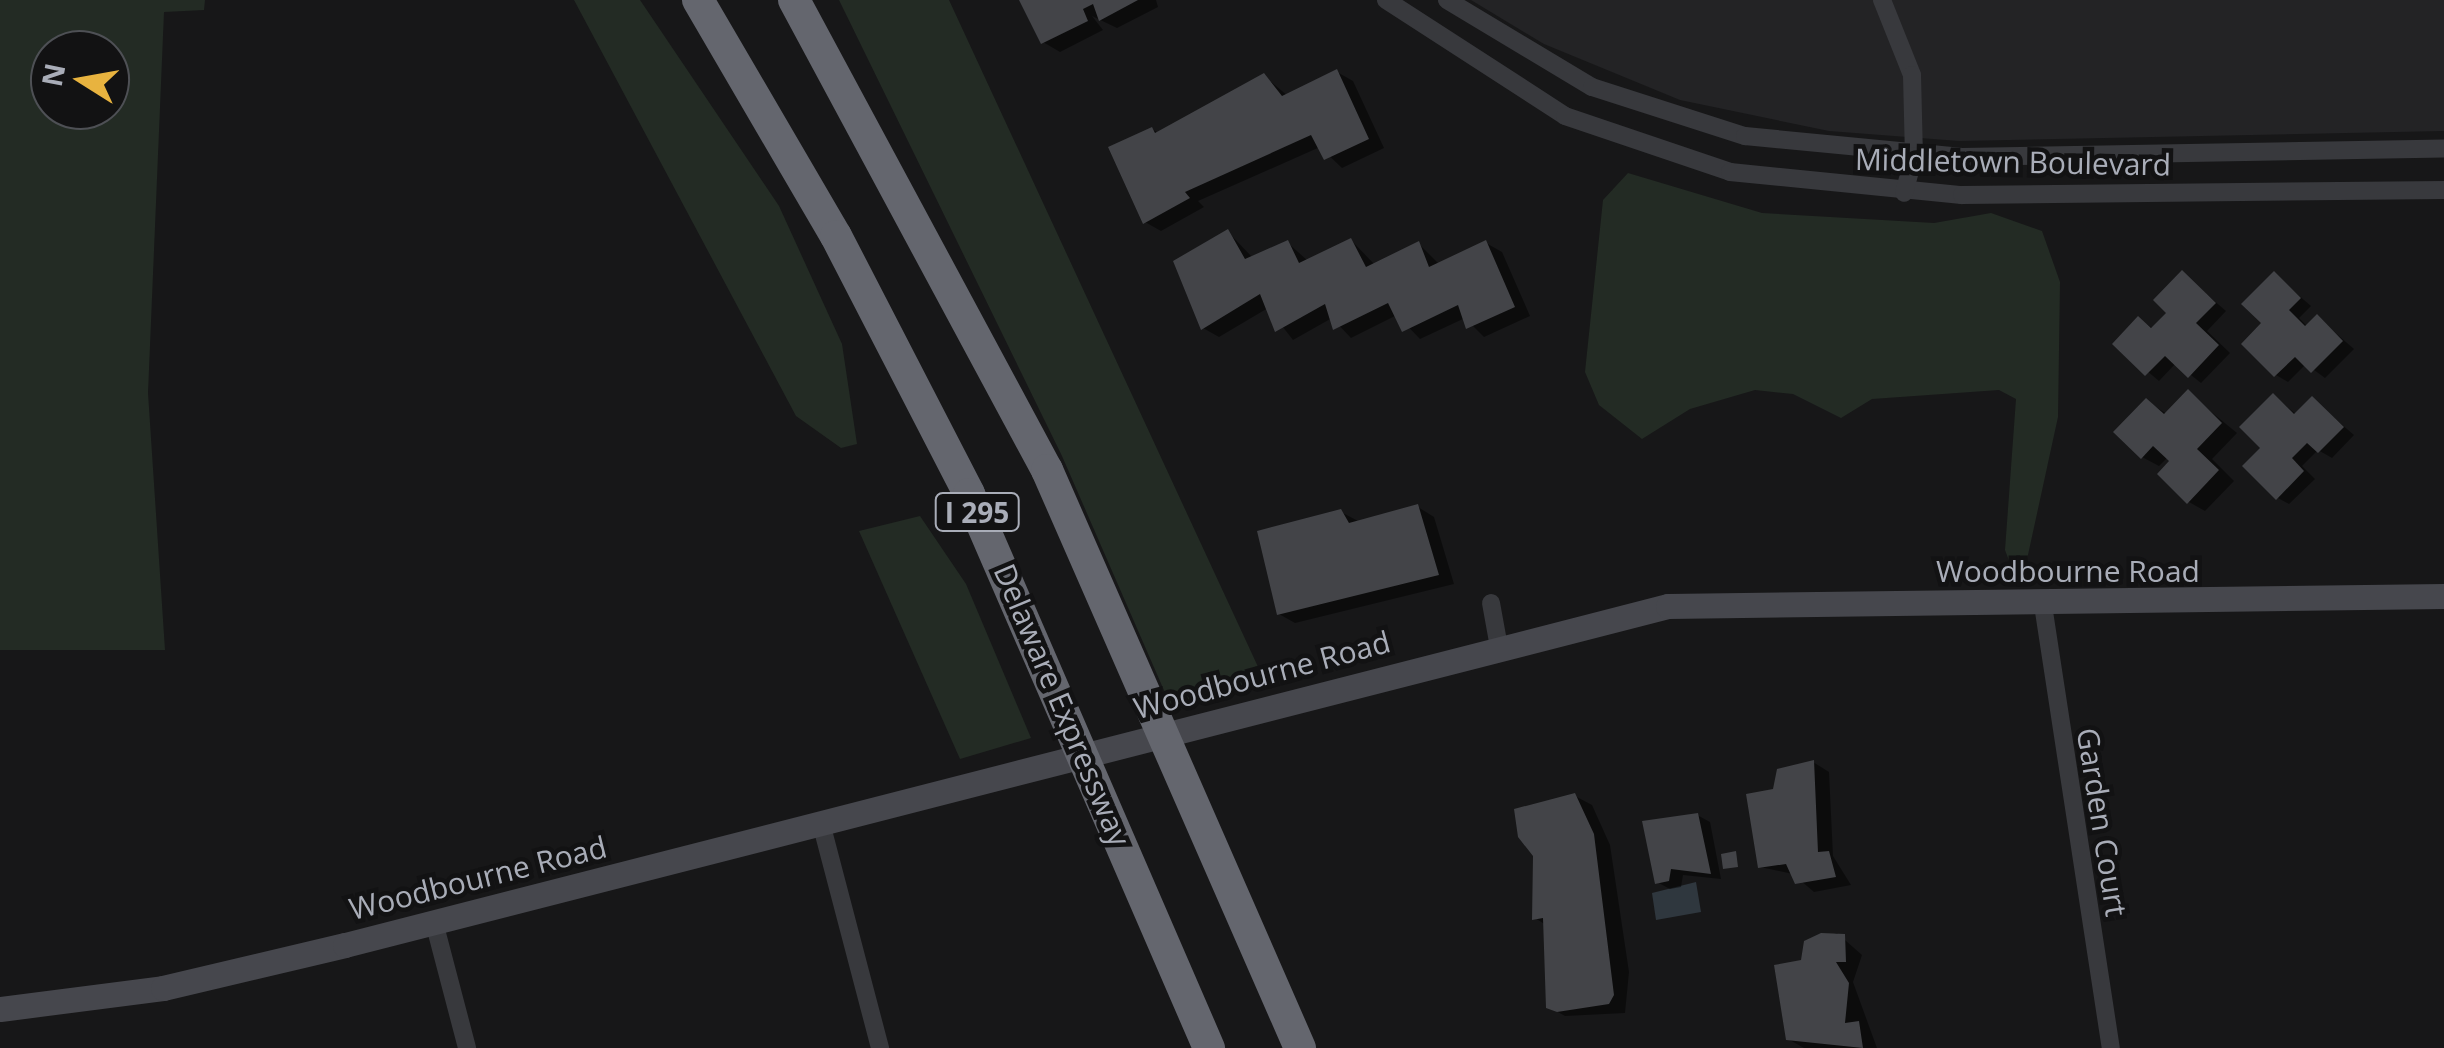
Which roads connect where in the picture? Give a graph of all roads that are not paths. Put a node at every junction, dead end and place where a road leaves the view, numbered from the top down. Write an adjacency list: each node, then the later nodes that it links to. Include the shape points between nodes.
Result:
1 (698, 0): 19 (highway, Delaware Expressway / I 295, via 836,236 969,494)
2 (794, 0): 20 (highway, I 295, via 1047,470)
3 (1386, 0): 9 (street, Middletown Boulevard, via 1529,98 1632,144 1730,172)
4 (1447, 0): 7 (street, Middletown Boulevard, via 1547,66 1654,111 1745,136)
5 (1882, 0): 7 (street, via 1912,75)
6 (2444, 150): 7 (street, Middletown Boulevard)
7 (1914, 156): 9 (street)
8 (2444, 190): 9 (street, Middletown Boulevard)
9 (1904, 193)
10 (2444, 596): 12 (main road, Woodbourne Road)
11 (1491, 603): 13 (street)
12 (2043, 604): 13 (main road, Woodbourne Road, via 1668,606); 21 (street, Garden Court)
13 (1499, 647): 14 (main road, Woodbourne Road)
14 (821, 824): 15 (main road, Woodbourne Road); 18 (street)
15 (434, 922): 16 (main road, Woodbourne Road, via 163,988); 17 (street)
16 (0, 1009)
17 (467, 1048)
18 (880, 1048)
19 (1209, 1048)
20 (1300, 1048)
21 (2111, 1048)

